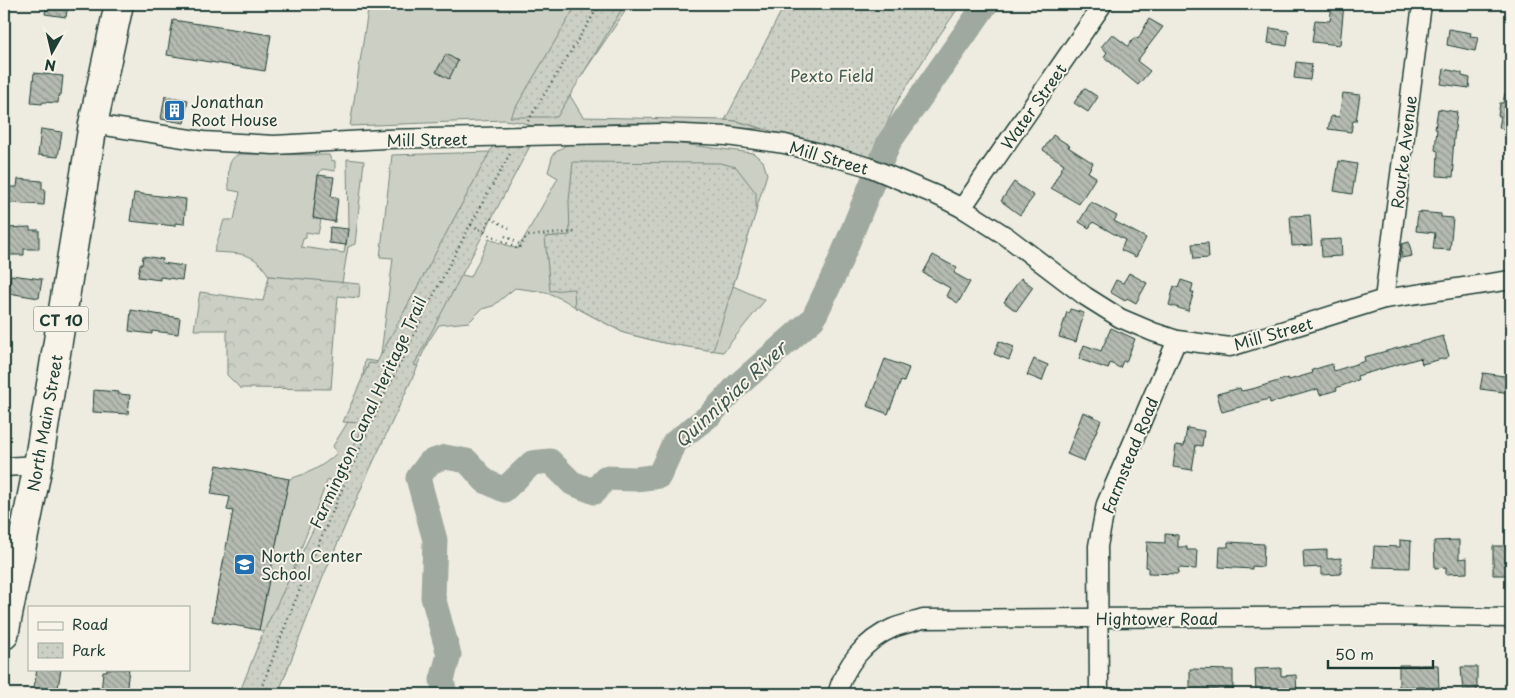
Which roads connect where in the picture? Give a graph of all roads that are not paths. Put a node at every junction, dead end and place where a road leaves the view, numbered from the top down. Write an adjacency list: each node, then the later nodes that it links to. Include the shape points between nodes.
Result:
1 (119, 4): 4 (highway, North Main Street / CT 10)
2 (1104, 4): 5 (street, Water Street)
3 (1422, 4): 7 (street, Rourke Avenue)
4 (93, 124): 5 (street, Mill Street, via 204,141 274,145 384,139 672,133 727,136 785,144 877,170); 9 (highway, North Main Street / CT 10)
5 (962, 208): 8 (street, Mill Street, via 1120,318)
6 (1511, 280): 7 (street, Mill Street)
7 (1384, 299): 8 (street, Mill Street, via 1230,347)
8 (1177, 340): 11 (street, Farmstead Road, via 1106,504 1098,546)
9 (38, 465): 10 (street); 13 (highway, North Main Street / CT 10)
10 (4, 467)
11 (1098, 618): 12 (street, Hightower Road); 14 (street, Hightower Road, via 923,619 892,628 869,642 850,662); 15 (street, Farmstead Road)
12 (1511, 618)
13 (4, 635)
14 (837, 694)
15 (1099, 694)

